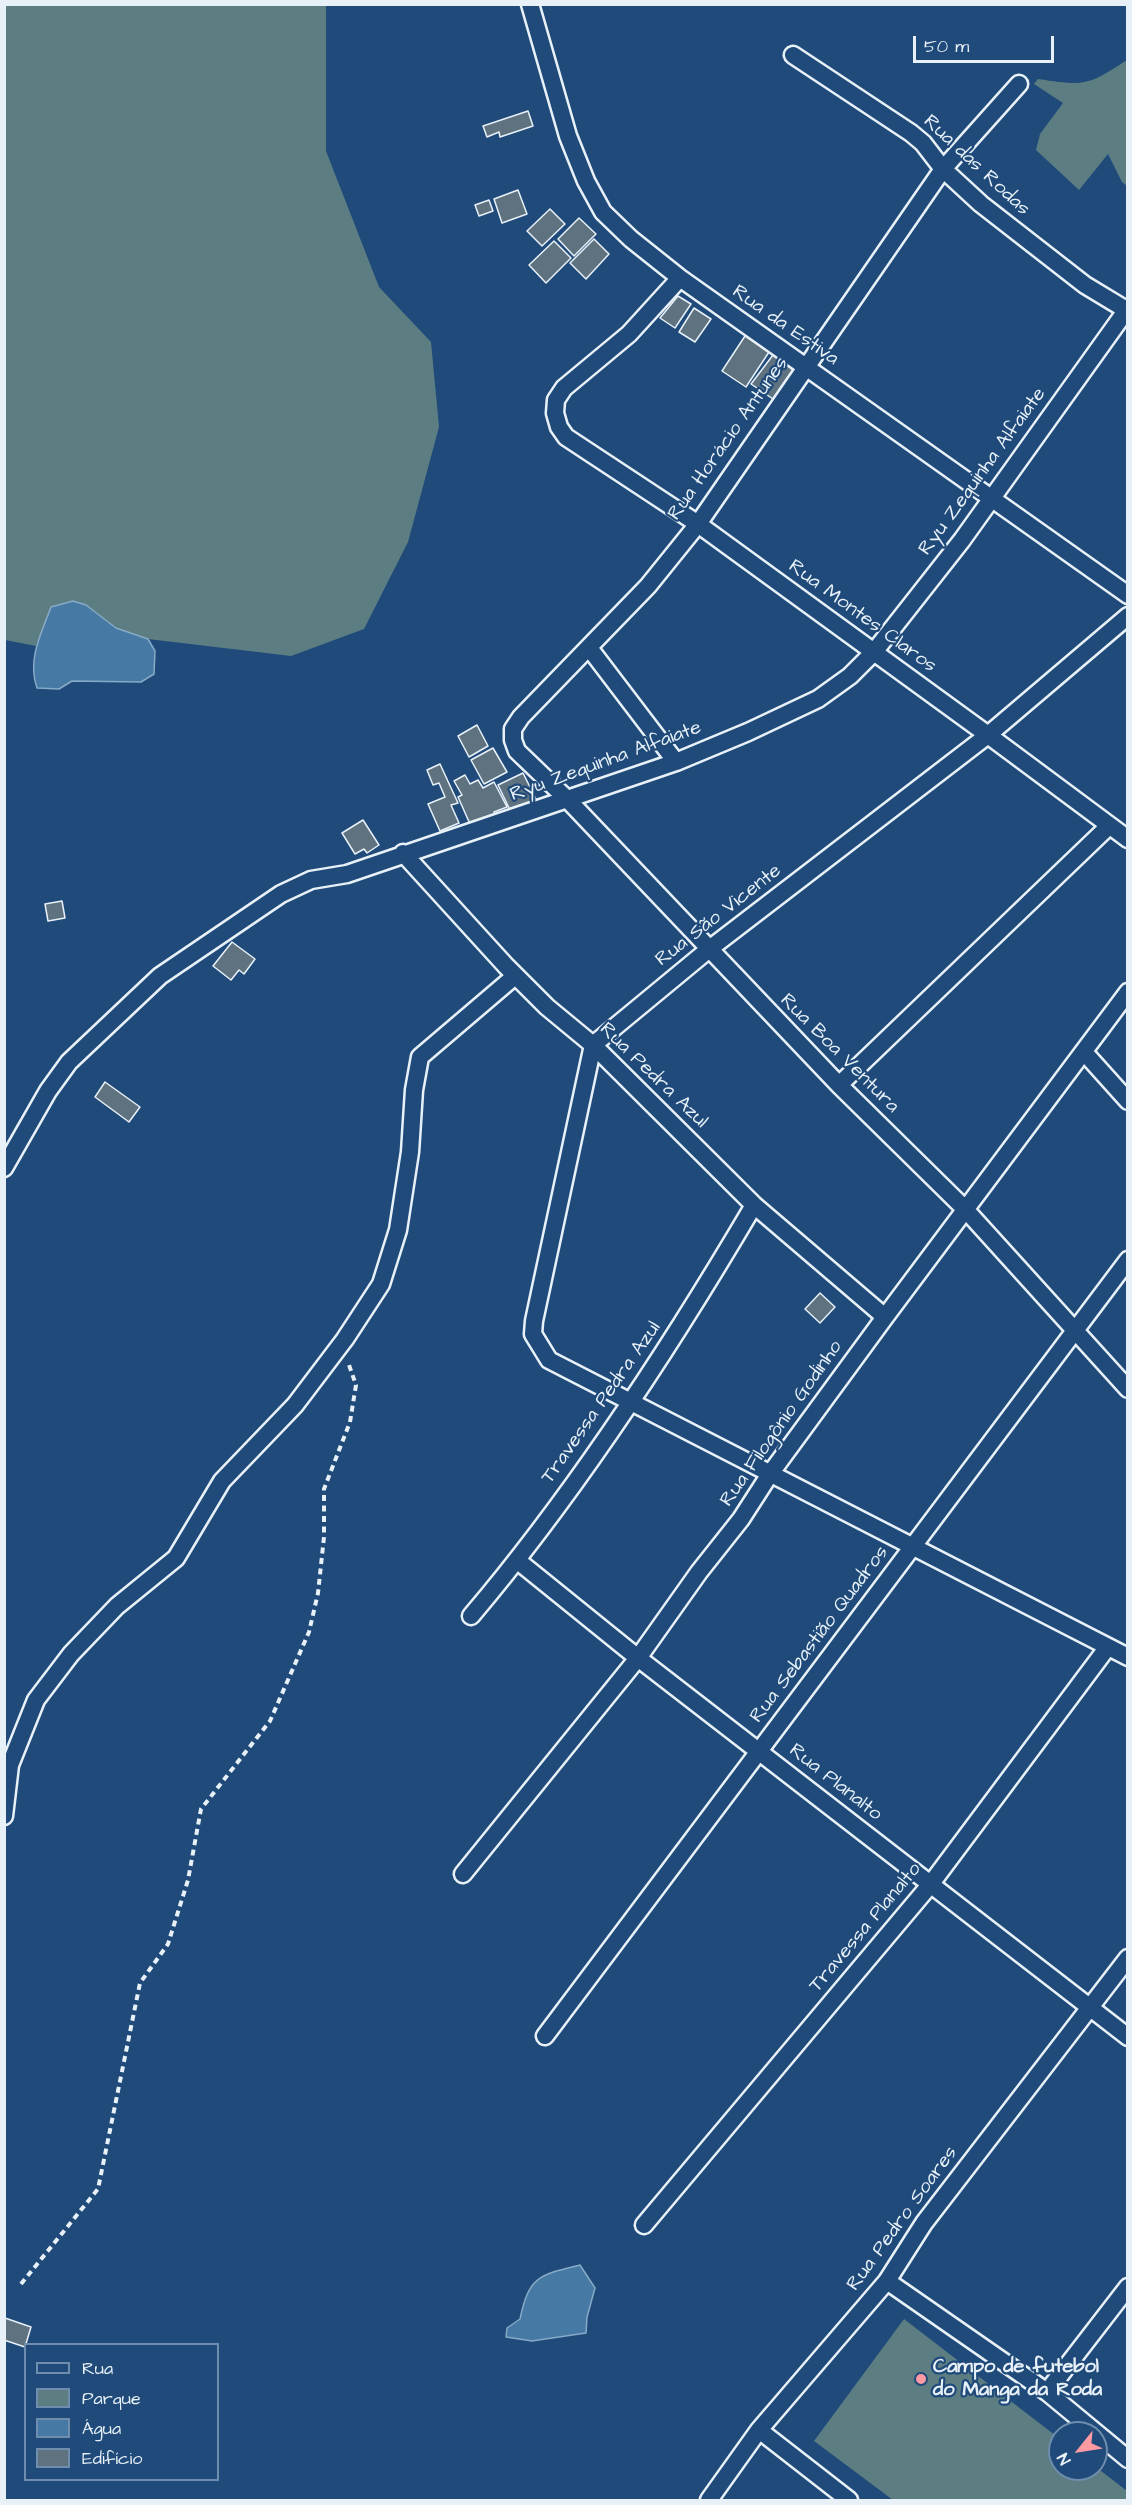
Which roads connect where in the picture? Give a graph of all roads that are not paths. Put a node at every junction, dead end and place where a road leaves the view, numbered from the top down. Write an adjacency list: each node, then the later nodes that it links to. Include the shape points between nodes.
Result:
1 (530, 4): 5 (street, Rua da Estiva, via 585,181 603,212)
2 (793, 55): 4 (street, Rua das Rodas, via 912,133)
3 (1019, 84): 4 (street, Rua Horácio Antunes)
4 (943, 169): 6 (street, Rua das Rodas, via 981,204 1085,285); 7 (street, Rua Horácio Antunes)
5 (680, 278): 7 (street, Rua da Estiva); 9 (street, Rua Montes Claros, via 629,334 564,388 556,400 555,412 566,437)
6 (1127, 309): 8 (street, Ryu Zequinha Alfaiate)
7 (806, 365): 8 (street, Rua da Estiva); 9 (street, Rua Horácio Antunes)
8 (991, 500): 10 (street, Rua da Estiva); 13 (street, Ryu Zequinha Alfaiate)
9 (698, 524): 12 (street, Rua Horácio Antunes); 13 (street, Rua Montes Claros)
10 (1128, 596)
11 (1128, 616): 14 (street, Rua São Vicente)
12 (590, 649): 15 (street, Rua Horácio Antunes, via 521,717 513,729); 16 (street)
13 (874, 652): 14 (street, Rua Montes Claros); 16 (street, Ryu Zequinha Alfaiate, via 818,699)
14 (988, 735): 18 (street, Rua Montes Claros); 21 (street, Rua São Vicente)
15 (517, 751): 17 (street, Rua Boa Ventura)
16 (676, 762): 17 (street, Ryu Zequinha Alfaiate)
17 (568, 800): 20 (street, Ryu Zequinha Alfaiate); 21 (street, Rua Boa Ventura)
18 (1109, 826): 19 (street, Rua Montes Claros); 26 (street)
19 (1128, 839)
20 (404, 853): 22 (street, Rua Pedra Azul); 28 (street, Ryu Zequinha Alfaiate, via 347,874 310,880 281,894 160,976 69,1062)
21 (708, 950): 24 (street, Rua São Vicente); 26 (street, Rua Boa Ventura)
22 (516, 976): 24 (street, Rua Pedra Azul); 44 (street, via 420,1057 398,1230 381,1284 295,1405 222,1481 176,1557 117,1606 70,1654 36,1700 10,1765)
23 (1128, 992): 25 (street, Rua Filogônio Godinho)
24 (593, 1044): 29 (street, Rua Pedra Azul); 35 (street, via 533,1334 549,1360)
25 (1084, 1052): 27 (street); 30 (street, Rua Filogônio Godinho)
26 (839, 1085): 30 (street, Rua Boa Ventura)
27 (1128, 1101)
28 (4, 1168)
29 (754, 1205): 32 (street, Rua Pedra Azul); 35 (street, Travessa Pedra Azul, via 698,1300)
30 (964, 1209): 32 (street, Rua Filogônio Godinho); 33 (street, Rua Boa Ventura)
31 (1128, 1260): 33 (street, Rua Sebastião Quadros)
32 (885, 1317): 36 (street, Rua Filogônio Godinho)
33 (1074, 1331): 34 (street, Rua Boa Ventura); 37 (street, Rua Sebastião Quadros)
34 (1128, 1389)
35 (630, 1402): 36 (street); 38 (street, Travessa Pedra Azul)
36 (770, 1474): 37 (street); 42 (street, Rua Filogônio Godinho)
37 (913, 1546): 40 (street); 43 (street, Rua Sebastião Quadros)
38 (518, 1561): 39 (street, Travessa Pedra Azul); 42 (street, Rua Planalto)
39 (471, 1616)
40 (1107, 1647): 41 (street); 46 (street, Travessa Planalto)
41 (1128, 1657)
42 (638, 1658): 43 (street, Rua Planalto); 45 (street, Rua Filogônio Godinho)
43 (759, 1751): 46 (street, Rua Planalto); 49 (street, Rua Sebastião Quadros)
44 (4, 1816)
45 (463, 1874)
46 (930, 1885): 48 (street, Rua Planalto); 51 (street, Travessa Planalto)
47 (1128, 1958): 48 (street, Rua Pedro Soares)
48 (1090, 2007): 50 (street, Rua Planalto); 52 (street, Rua Pedro Soares, via 924,2223)
49 (545, 2036)
50 (1128, 2037)
51 (644, 2224)
52 (887, 2281): 54 (street); 55 (street, Rua Pedro Soares)
53 (1128, 2287): 54 (street)
54 (1047, 2392): 56 (street)
55 (759, 2430): 57 (street, Rua Pedro Soares); 58 (street)
56 (1128, 2458)
57 (709, 2500)
58 (849, 2500)

